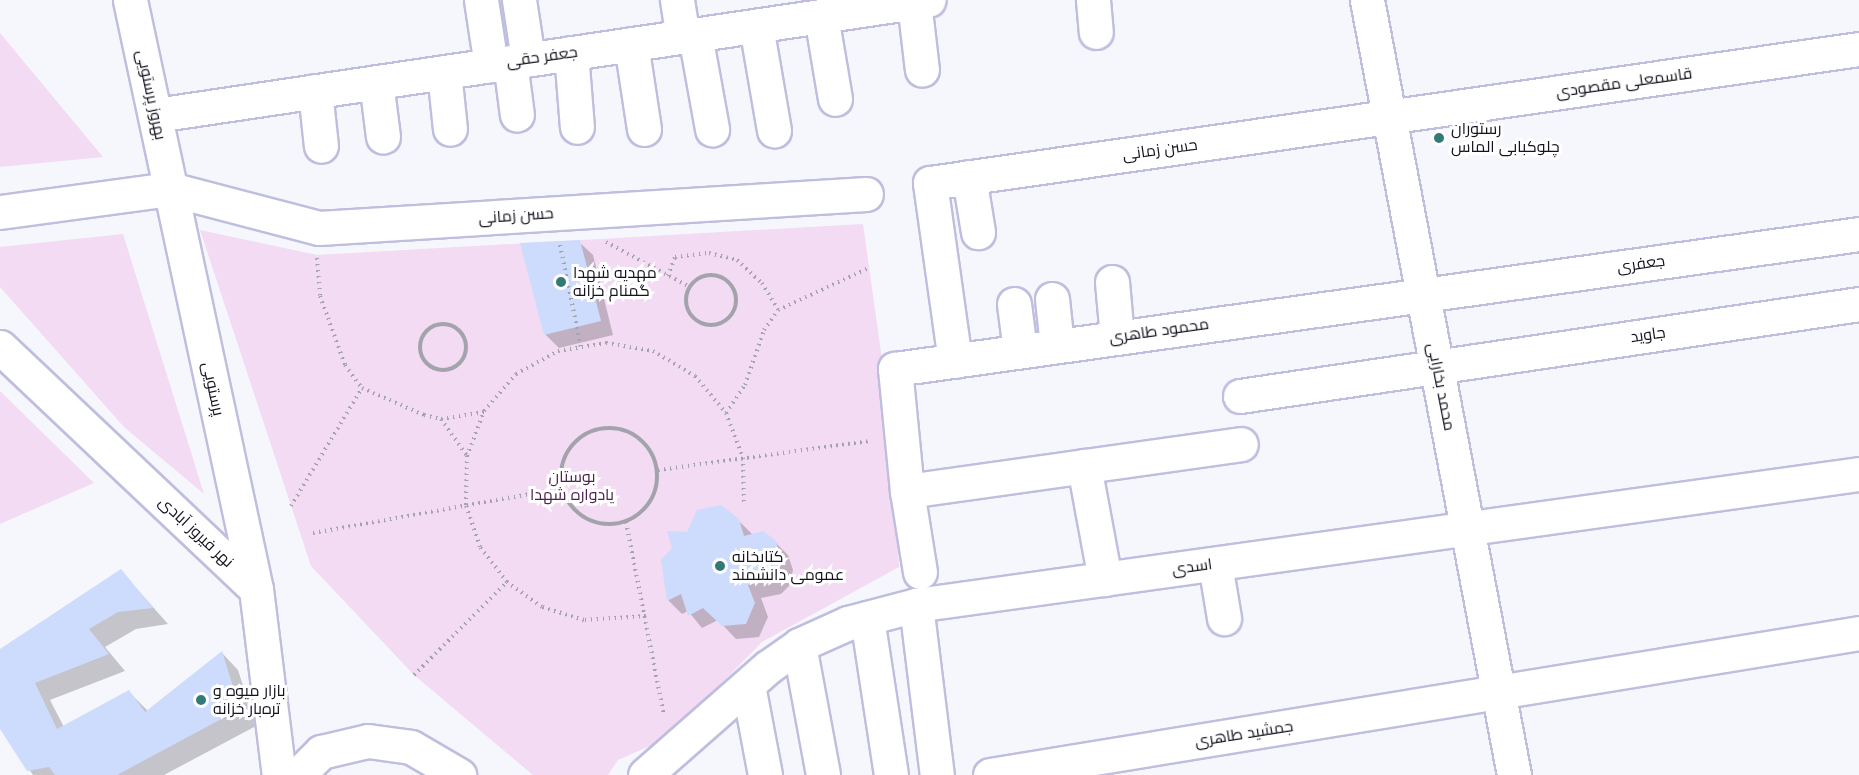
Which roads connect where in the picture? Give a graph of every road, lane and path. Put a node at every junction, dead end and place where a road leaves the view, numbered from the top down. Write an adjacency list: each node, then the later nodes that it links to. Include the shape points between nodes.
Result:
1 (130, 0): 21 (street, بهروز پرستویی)
2 (482, 0): 15 (street)
3 (519, 0): 15 (street)
4 (677, 0): 11 (street)
5 (1093, 0): 10 (street)
6 (1367, 0): 23 (street, محمد بخارایی)
7 (921, 1): 9 (street, جعفر حقی); 16 (street)
8 (768, 16): 9 (street, جعفر حقی); 11 (street, جعفر حقی); 28 (street)
9 (821, 16): 20 (street)
10 (1096, 32)
11 (689, 35): 12 (street, جعفر حقی); 27 (street)
12 (631, 44): 14 (street, جعفر حقی); 26 (street)
13 (1859, 49): 23 (street, قاسمعلی مقصودی)
14 (571, 53): 15 (street, جعفر حقی); 24 (street)
15 (510, 62): 17 (street, جعفر حقی); 22 (street)
16 (922, 70)
17 (444, 72): 18 (street, جعفر حقی); 25 (street)
18 (376, 82): 19 (street, جعفر حقی); 29 (street)
19 (315, 91): 21 (street, جعفر حقی); 30 (street)
20 (835, 99)
21 (156, 114): 32 (street, بهروز پرستویی)
22 (517, 115)
23 (1389, 117): 31 (street, حسن زمانی); 44 (street, محمد بخارایی)
24 (577, 127)
25 (450, 129)
26 (644, 129)
27 (712, 129)
28 (774, 130)
29 (383, 137)
30 (321, 146)
31 (969, 177): 36 (street); 54 (street, حسن زمانی, via 930,183)
32 (170, 189): 34 (street); 35 (street, حسن زمانی); 81 (street, پرستویی)
33 (866, 194): 35 (street, حسن زمانی)
34 (0, 212)
35 (319, 228): 57 (path, via 320,296 345,365)
36 (978, 231)
37 (1859, 234): 44 (street, جعفری)
38 (599, 239): 41 (path)
39 (559, 241): 52 (path)
40 (870, 268): 48 (path)
41 (668, 276): 43 (path); 48 (path, via 675,257 709,253 737,260 762,283)
42 (1112, 282): 49 (street)
43 (690, 287): 43 (path, via 686,303 700,323 723,323 735,310 736,294 726,280 710,275)
44 (1424, 294): 49 (street, محمود طاهری); 56 (street, محمد بخارایی)
45 (1052, 298): 50 (street)
46 (1014, 304): 53 (street)
47 (1859, 304): 56 (street, جاوید)
48 (778, 310): 60 (path, via 764,330 745,386)
49 (1117, 337): 50 (street, محمود طاهری)
50 (1057, 346): 53 (street, محمود طاهری)
51 (0, 347): 81 (street, نهر فیروز آبادی)
52 (582, 347): 59 (path, via 558,351 516,374); 60 (path, via 606,343 653,351 696,376)
53 (1020, 351): 54 (street, محمود طاهری)
54 (955, 361): 70 (street, محمود طاهری, via 895,369)
55 (426, 364): 55 (path, via 441,370 456,366 465,353 460,332 441,323 427,329 419,349)
56 (1437, 366): 58 (street, جاوید); 75 (street, محمد بخارایی)
57 (362, 388): 61 (path, via 424,416); 73 (path)
58 (1240, 396)
59 (484, 411): 61 (path); 64 (path)
60 (726, 413): 65 (path)
61 (441, 419): 64 (path)
62 (881, 440): 65 (path)
63 (1241, 444): 66 (street)
64 (467, 456): 72 (path)
65 (743, 458): 67 (path); 71 (path)
66 (1084, 466): 70 (street); 79 (street)
67 (658, 470): 69 (path, via 653,455 631,433 600,429 573,444 565,457); 74 (path, via 651,501)
68 (1859, 474): 75 (street, اسدی)
69 (562, 488): 72 (path); 74 (path, via 579,514 594,522)
70 (907, 492): 78 (street)
71 (744, 502)
72 (466, 505): 76 (path); 80 (path, via 480,547)
73 (291, 506)
74 (626, 522): 83 (path)
75 (1467, 530): 77 (street, اسدی); 90 (street, محمد بخارایی)
76 (313, 533)
77 (1215, 564): 79 (street, اسدی); 85 (street)
78 (920, 572)
79 (1105, 579): 82 (street, اسدی)
80 (507, 582): 83 (path, via 542,607 584,620); 88 (path)
81 (256, 589): 92 (street)
82 (916, 605): 84 (street, اسدی); 99 (street)
83 (646, 616): 91 (path)
84 (867, 618): 87 (street, اسدی); 98 (street)
85 (1224, 618)
86 (1859, 633): 90 (street, جمشید طاهری)
87 (799, 645): 89 (street, اسدی); 97 (street)
88 (414, 675)
89 (748, 685): 95 (street, اسدی); 96 (street)
90 (1497, 693): 100 (street, جمشید طاهری); 101 (street, محمد بخارایی)
91 (666, 727)
92 (279, 775)
93 (298, 775): 94 (street, via 321,752 368,741 411,747)
94 (459, 775)
95 (645, 775)
96 (765, 775)
97 (823, 775)
98 (891, 775)
99 (937, 775)
100 (990, 775)
101 (1514, 775)

